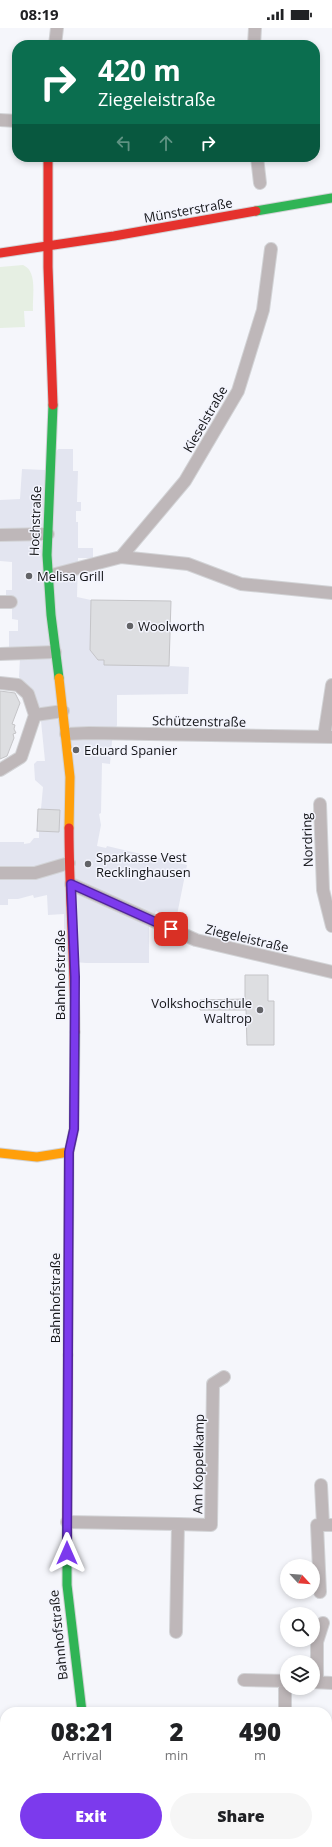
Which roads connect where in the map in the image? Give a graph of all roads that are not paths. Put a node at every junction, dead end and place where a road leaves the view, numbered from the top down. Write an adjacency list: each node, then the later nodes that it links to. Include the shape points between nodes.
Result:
1 (57, 28): 3 (street)
2 (255, 28): 4 (street)
3 (56, 40)
4 (254, 40)
5 (0, 120): 6 (street)
6 (12, 121)
7 (48, 162): 11 (street, Hochstraße)
8 (258, 162): 9 (street)
9 (260, 183)
10 (332, 198): 11 (street, Münsterstraße)
11 (48, 246): 13 (street, Münsterstraße); 14 (street, Hochstraße, via 53,413)
12 (271, 249): 16 (street, Kieselstraße, via 263,310 238,391 185,481)
13 (0, 253)
14 (48, 534): 15 (street); 17 (street, Hochstraße)
15 (0, 535)
16 (121, 557): 17 (street); 18 (street, via 188,564 241,584)
17 (48, 576): 19 (street, Hochstraße)
18 (332, 592)
19 (55, 652): 20 (street); 23 (street, Hochstraße)
20 (0, 654)
21 (0, 683): 24 (street, via 18,685 28,694)
22 (332, 685): 26 (street)
23 (63, 711): 24 (street); 25 (street, Hochstraße)
24 (35, 715): 27 (street, via 21,757)
25 (66, 734): 26 (street, Schützenstraße, via 89,732); 29 (street, Hochstraße, via 70,777)
26 (328, 737)
27 (0, 770)
28 (320, 804): 31 (street, Nordring)
29 (69, 863): 30 (street, via 35,873); 32 (street, Hochstraße)
30 (0, 873)
31 (327, 874): 33 (street, Nordring, via 323,890)
32 (71, 884): 34 (street, Ziegeleistraße, via 196,940); 35 (street, Bahnhofstraße, via 75,977 74,1129)
33 (332, 926)
34 (332, 972)
35 (69, 1152): 36 (street, via 37,1157); 39 (street, Bahnhofstraße)
36 (0, 1153)
37 (224, 1377): 40 (street, Am Koppelkamp, via 213,1384 211,1525)
38 (321, 1485): 41 (street)
39 (67, 1522): 40 (street, Am Koppelkamp); 51 (street, Bahnhofstraße, via 67,1585)
40 (178, 1524): 44 (street, Am Koppelkamp)
41 (328, 1525): 42 (street, via 317,1525)
42 (319, 1559)
43 (323, 1623): 45 (street, via 317,1642)
44 (176, 1632)
45 (316, 1655)
46 (244, 1680): 47 (street)
47 (280, 1681)
48 (320, 1682): 49 (street)
49 (332, 1682)
50 (286, 1695): 52 (street)
51 (81, 1707)
52 (285, 1707)

